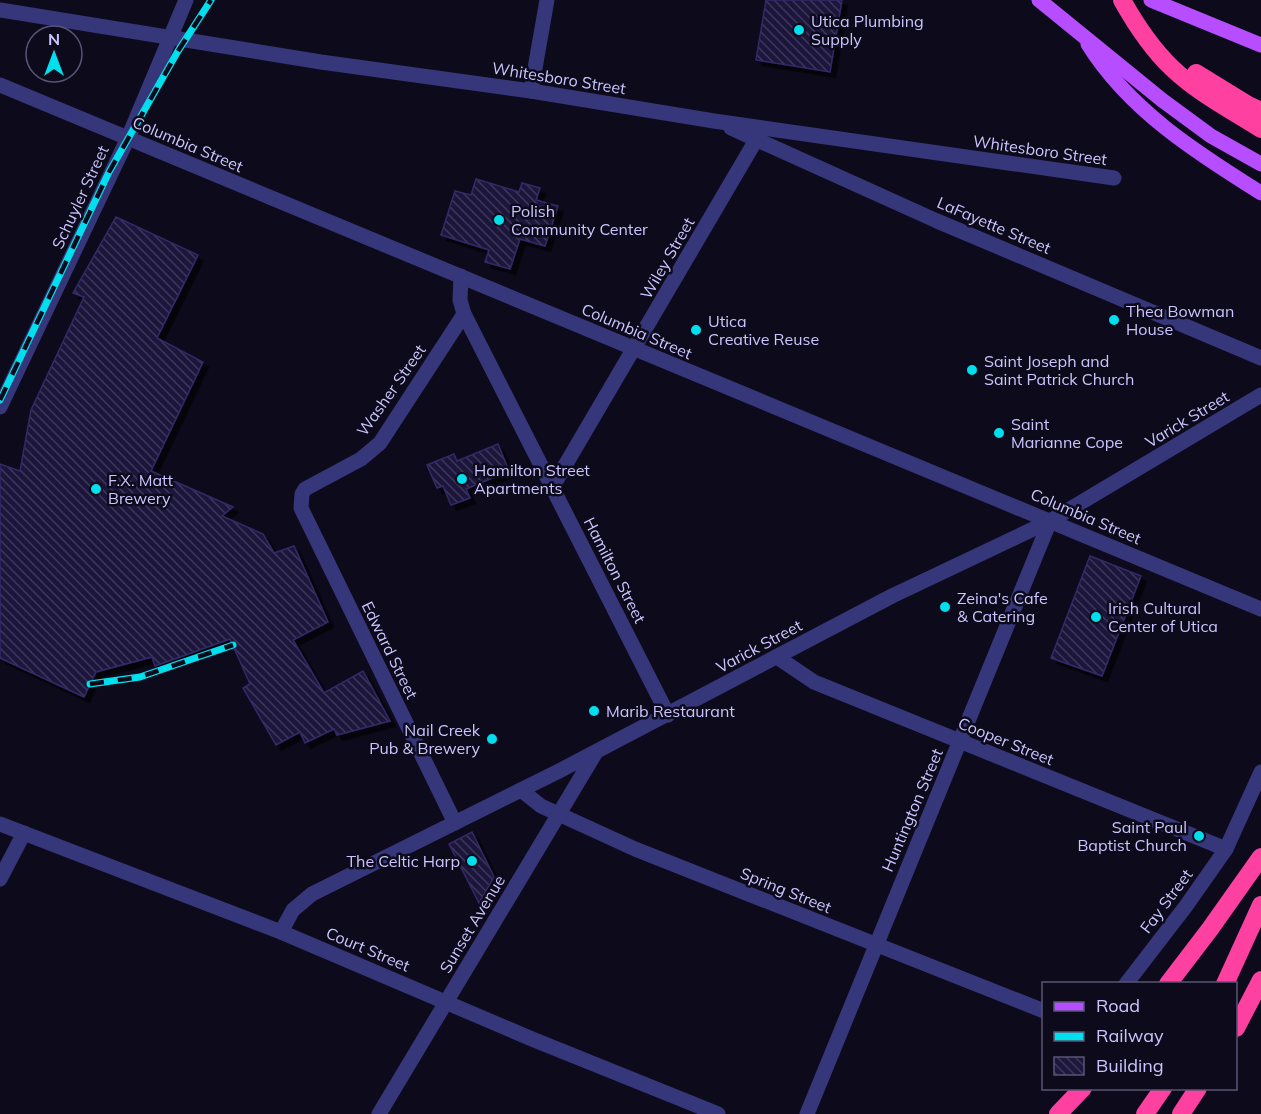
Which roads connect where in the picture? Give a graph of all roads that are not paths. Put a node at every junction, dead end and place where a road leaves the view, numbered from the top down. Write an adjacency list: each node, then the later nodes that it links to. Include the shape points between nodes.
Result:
1 (186, 0): 9 (street, Schuyler Street)
2 (547, 0): 12 (street)
3 (1039, 0): 8 (main road)
4 (1122, 0): 7 (highway)
5 (1151, 0): 10 (main road)
6 (0, 10): 9 (street, Whitesboro Street)
7 (1138, 27): 13 (highway, via 1192,70); 15 (highway, via 1173,69)
8 (1082, 34): 18 (main road, via 1161,100 1211,136); 20 (main road, via 1103,69 1146,112 1214,164)
9 (171, 38): 12 (street, Whitesboro Street); 16 (street, Schuyler Street)
10 (1261, 45)
11 (0, 85): 16 (street, Columbia Street)
12 (531, 91): 14 (street, Whitesboro Street)
13 (1261, 111)
14 (714, 121): 17 (street, LaFayette Street); 19 (street, Whitesboro Street)
15 (1261, 129)
16 (128, 138): 21 (street, Columbia Street); 26 (street, Schuyler Street)
17 (756, 140): 23 (street, Wiley Street); 24 (street, LaFayette Street)
18 (1261, 164)
19 (1114, 178)
20 (1261, 193)
21 (461, 276): 22 (street); 23 (street, Columbia Street)
22 (464, 314): 27 (street, Hamilton Street); 28 (street, Washer Street, via 380,443 361,459)
23 (634, 349): 27 (street, Wiley Street); 29 (street, Columbia Street)
24 (1261, 358)
25 (1261, 395): 29 (street, Varick Street)
26 (0, 407)
27 (553, 486): 32 (street, Hamilton Street)
28 (304, 491): 38 (street, Edward Street, via 301,508)
29 (1050, 521): 30 (street, Columbia Street); 31 (street, Varick Street, via 892,596); 33 (street, Huntington Street)
30 (1261, 609)
31 (777, 657): 32 (street, Varick Street); 33 (street, Cooper Street, via 814,682)
32 (668, 715): 34 (street, Varick Street)
33 (960, 742): 41 (street, Cooper Street); 46 (street, Huntington Street)
34 (596, 752): 36 (street, Varick Street); 37 (street, Sunset Avenue)
35 (1261, 772): 41 (street, Fay Street)
36 (520, 790): 37 (street, Spring Street); 38 (street, Varick Street)
37 (559, 815): 46 (street, Spring Street); 51 (street, Sunset Avenue)
38 (455, 823): 45 (street, Varick Street, via 312,894 293,910)
39 (0, 825): 40 (street, Court Street)
40 (24, 833): 43 (street); 45 (street, Court Street)
41 (1226, 849): 48 (street, Fay Street)
42 (1261, 857): 49 (highway)
43 (0, 879)
44 (1261, 905): 50 (highway)
45 (281, 932): 51 (street, Court Street)
46 (875, 946): 52 (street, Spring Street); 60 (street, Huntington Street)
47 (1261, 980): 53 (highway)
48 (1128, 982)
49 (1170, 982)
50 (1226, 982)
51 (446, 1001): 58 (street, Sunset Avenue); 59 (street, Court Street)
52 (1042, 1011)
53 (1237, 1026)
54 (1083, 1090): 61 (highway)
55 (1083, 1090): 62 (highway)
56 (1162, 1090): 63 (highway)
57 (1197, 1090): 64 (highway)
58 (379, 1114)
59 (718, 1114)
60 (807, 1114)
61 (1058, 1114)
62 (1069, 1114)
63 (1145, 1114)
64 (1181, 1114)

